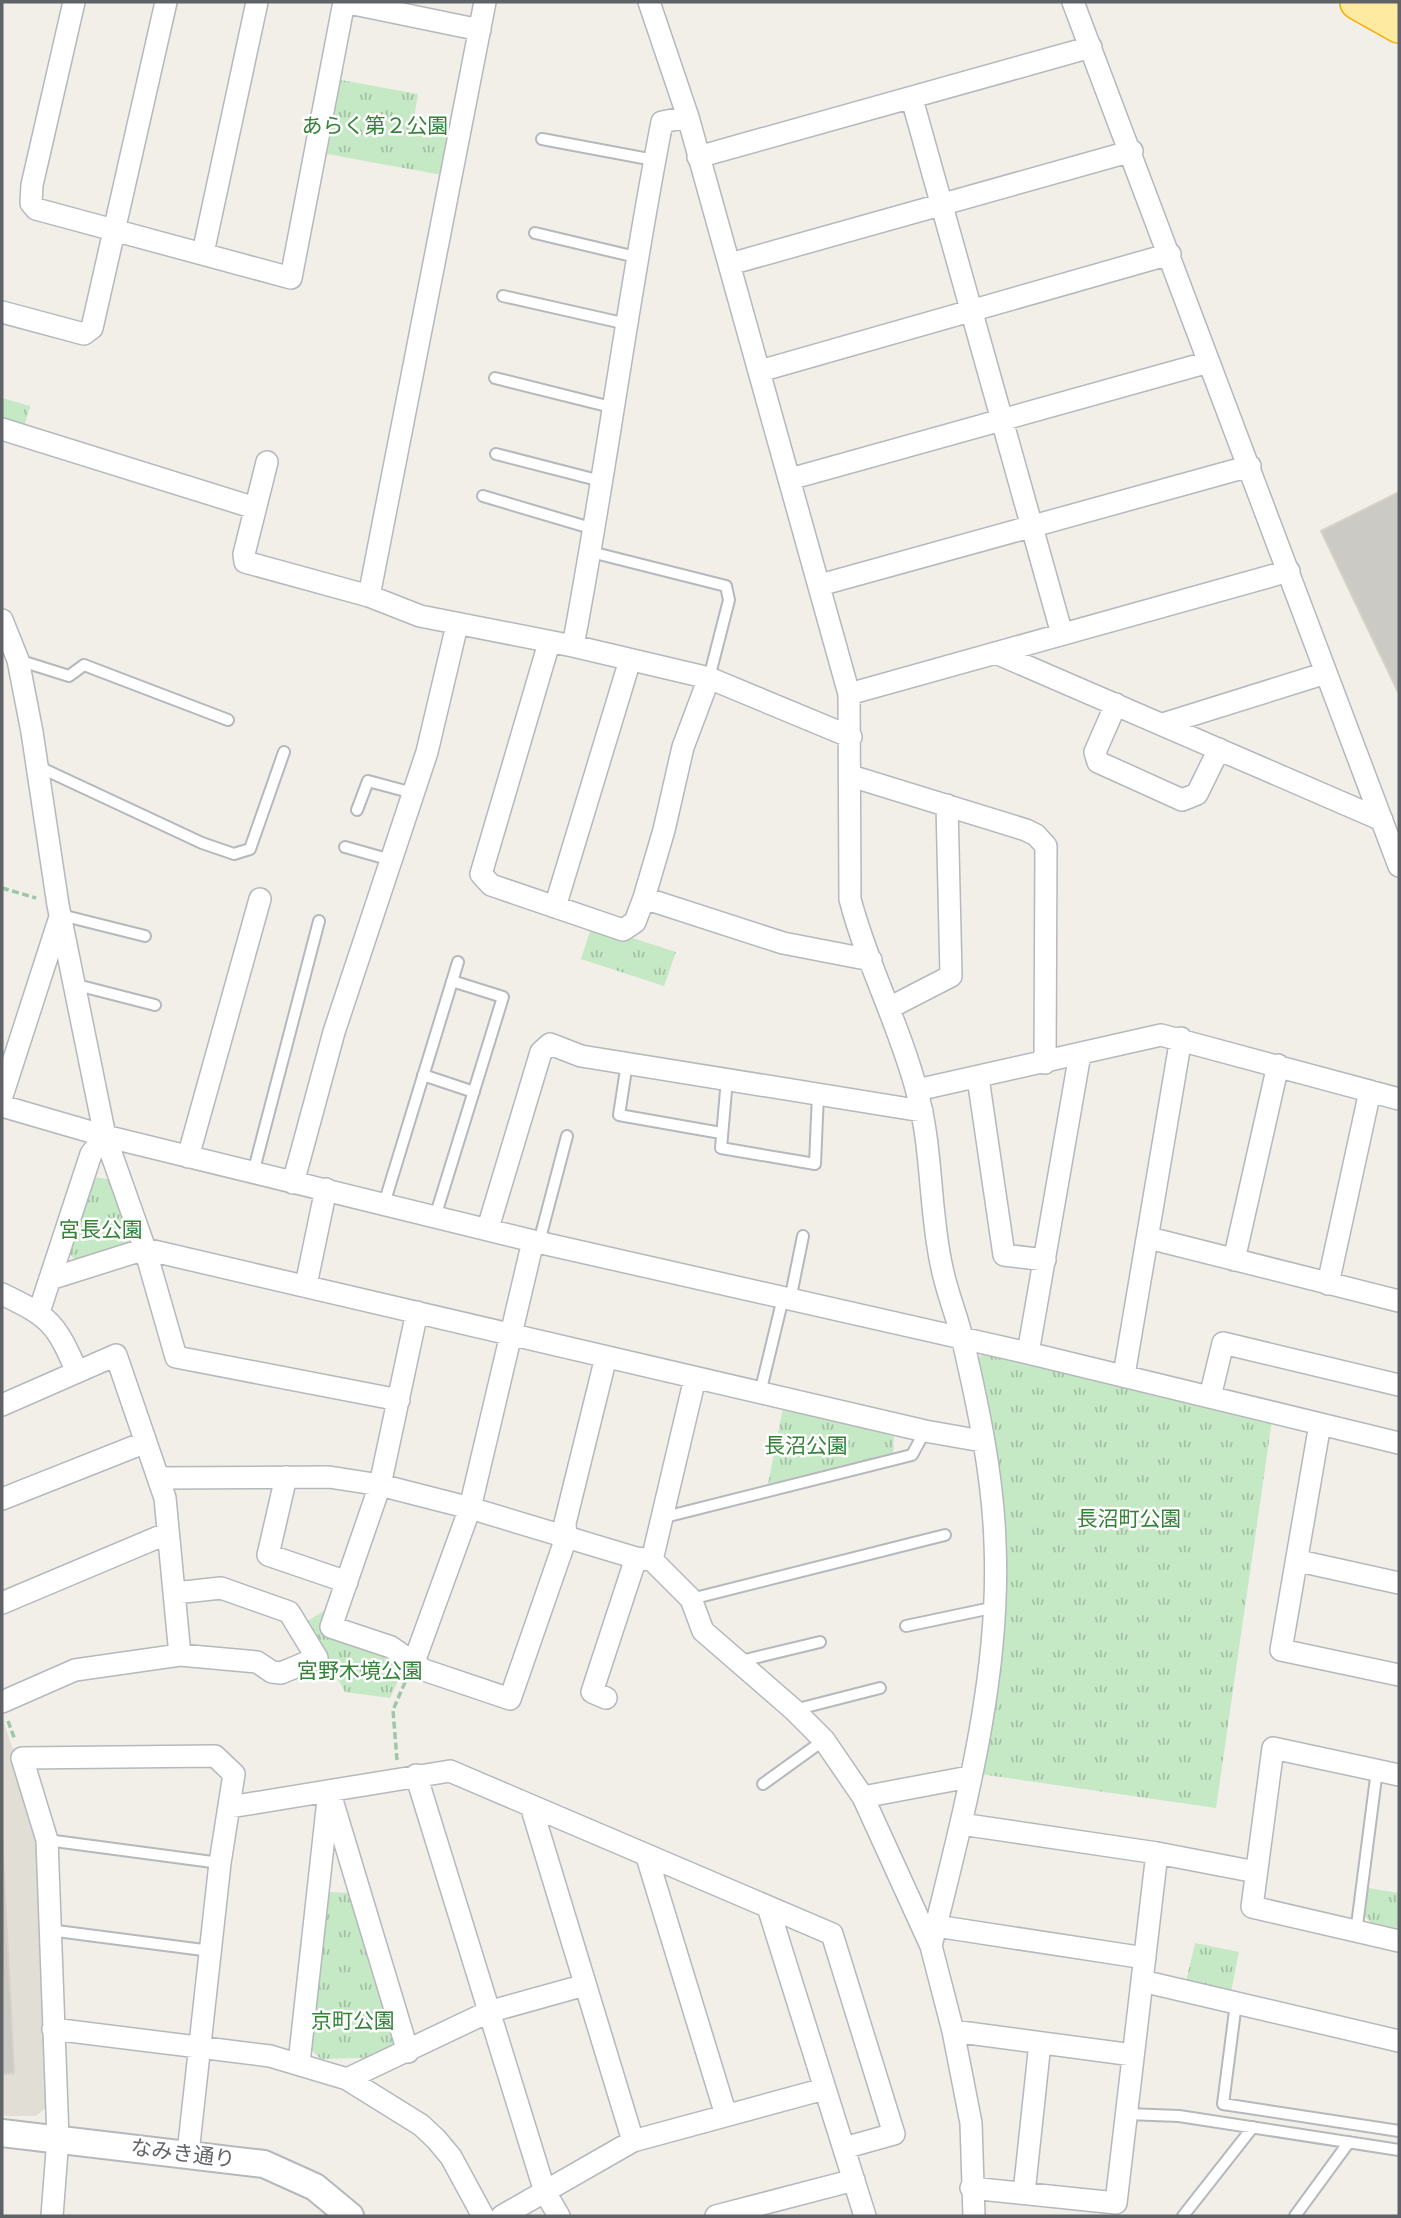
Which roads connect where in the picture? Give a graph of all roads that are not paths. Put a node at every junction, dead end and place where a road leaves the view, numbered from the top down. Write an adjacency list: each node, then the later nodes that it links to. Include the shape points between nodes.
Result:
1 (74, 2): 19 (street, via 31,203 42,211)
2 (166, 2): 19 (street)
3 (257, 2): 21 (street)
4 (344, 2): 10 (street); 21 (street, via 291,278)
5 (485, 2): 10 (street)
6 (649, 2): 13 (street)
7 (1073, 2): 11 (street)
8 (1358, 2): 9 (highway)
9 (1399, 24)
10 (480, 30): 47 (street)
11 (1090, 47): 12 (street); 15 (street)
12 (912, 99): 16 (street); 18 (street)
13 (688, 117): 16 (street); 17 (street, via 662,122)
14 (542, 139): 17 (lane)
15 (1132, 151): 18 (street); 22 (street)
16 (698, 157): 24 (street)
17 (654, 160): 23 (street)
18 (942, 205): 24 (street); 27 (street)
19 (117, 228): 21 (street); 26 (street, via 92,328 84,334)
20 (535, 233): 23 (lane)
21 (204, 253)
22 (1170, 254): 27 (street); 29 (street)
23 (636, 257): 28 (street)
24 (730, 264): 30 (street)
25 (503, 296): 28 (lane)
26 (2, 312)
27 (972, 312): 30 (street); 33 (street)
28 (627, 324): 32 (street)
29 (1209, 362): 33 (street); 37 (street)
30 (760, 371): 38 (street)
31 (495, 378): 32 (lane)
32 (611, 407): 39 (street)
33 (1002, 420): 38 (street); 42 (street)
34 (2, 429): 41 (street)
35 (496, 454): 39 (lane)
36 (267, 462): 41 (street)
37 (1250, 466): 42 (street); 45 (street)
38 (790, 479): 46 (street)
39 (601, 481): 43 (street)
40 (483, 496): 43 (lane)
41 (255, 508): 47 (street, via 245,562)
42 (1032, 526): 46 (street); 50 (street)
43 (594, 529): 44 (street)
44 (591, 552): 52 (street); 57 (lane, via 726,586 729,600)
45 (1289, 571): 50 (street); 56 (street)
46 (820, 585): 58 (street)
47 (369, 596): 49 (street)
48 (2, 620): 54 (street)
49 (457, 625): 51 (street); 67 (street)
50 (1062, 634): 53 (street)
51 (549, 643): 52 (street); 76 (street, via 481,874 491,886)
52 (573, 646): 55 (street)
53 (996, 653): 58 (street); 59 (street)
54 (18, 660): 60 (lane, via 69,676 84,665); 65 (street)
55 (630, 660): 57 (street); 76 (street)
56 (1326, 673): 61 (street); 70 (street)
57 (709, 678): 62 (street); 74 (street, via 683,747)
58 (849, 694): 62 (street)
59 (1116, 704): 61 (street); 63 (street, via 1094,752 1098,761 1182,800 1197,794)
60 (228, 720)
61 (1163, 724): 63 (street)
62 (851, 737): 66 (street)
63 (1219, 749): 70 (street)
64 (284, 752): 65 (lane, via 250,849 234,854)
65 (37, 766): 77 (street)
66 (851, 776): 68 (street); 80 (street, via 850,899)
67 (413, 793): 69 (lane, via 368,780); 72 (street)
68 (947, 805): 85 (street, via 951,976); 89 (street, via 1026,830 1045,846)
69 (357, 810)
70 (1382, 820): 73 (street)
71 (345, 847): 72 (lane)
72 (391, 860): 106 (street, via 334,1032)
73 (1399, 866)
74 (644, 898): 76 (street, via 635,922 623,930); 80 (street, via 783,943)
75 (260, 899): 104 (street)
76 (555, 907)
77 (60, 910): 79 (lane); 83 (street); 97 (street)
78 (319, 921): 105 (lane)
79 (145, 936)
80 (871, 960): 85 (street)
81 (458, 962): 82 (lane)
82 (452, 981): 91 (lane); 95 (lane, via 503,997)
83 (73, 984): 84 (lane); 102 (street)
84 (155, 1005)
85 (889, 1008): 99 (street)
86 (1181, 1038): 87 (street, via 1149,1037); 90 (street); 112 (street)
87 (1080, 1054): 89 (street); 115 (street)
88 (627, 1063): 93 (street); 101 (lane, via 619,1115); 110 (street, via 545,1046)
89 (1045, 1063): 92 (street)
90 (1278, 1065): 94 (street); 116 (street)
91 (423, 1075): 95 (lane); 108 (lane)
92 (978, 1078): 99 (street); 115 (street, via 1004,1255)
93 (727, 1079): 96 (street); 101 (lane)
94 (1370, 1091): 98 (street); 118 (street)
95 (474, 1092): 109 (lane)
96 (818, 1094): 99 (street); 101 (lane, via 816,1164 721,1148)
97 (2, 1096)
98 (1399, 1099)
99 (919, 1101): 126 (street, via 942,1268)
100 (2, 1106): 102 (street)
101 (721, 1133)
102 (105, 1136): 104 (street); 114 (street); 117 (street, via 90,1154)
103 (568, 1136): 113 (lane)
104 (188, 1157): 105 (street)
105 (253, 1173): 106 (street)
106 (293, 1183): 107 (street)
107 (326, 1189): 108 (street); 119 (street)
108 (384, 1204): 109 (street)
109 (435, 1217): 110 (street)
110 (488, 1228): 113 (street)
111 (803, 1236): 121 (lane)
112 (1149, 1238): 116 (street); 130 (street)
113 (536, 1242): 121 (street); 125 (street)
114 (145, 1250): 117 (street); 119 (street); 135 (street, via 176,1357)
115 (1045, 1260): 127 (street)
116 (1234, 1260): 118 (street)
117 (50, 1279): 123 (street)
118 (1328, 1284): 122 (street)
119 (306, 1285): 124 (street)
120 (2, 1294): 123 (street)
121 (786, 1299): 126 (street); 133 (lane)
122 (1399, 1301)
123 (39, 1312): 129 (street, via 60,1333)
124 (417, 1312): 125 (street); 135 (street)
125 (511, 1334): 128 (street); 146 (street)
126 (963, 1339): 127 (street); 139 (street)
127 (1028, 1353): 130 (street)
128 (606, 1357): 131 (street); 150 (street, via 565,1523)
129 (77, 1372): 136 (street); 140 (street, via 116,1355)
130 (1124, 1375): 134 (street)
131 (695, 1378): 133 (street); 147 (street)
132 (1399, 1385): 134 (street, via 1223,1343)
133 (760, 1392): 138 (street)
134 (1210, 1397): 137 (street)
135 (399, 1400): 144 (street)
136 (2, 1405)
137 (1320, 1424): 141 (street); 152 (street)
138 (925, 1431): 139 (street); 147 (lane, via 912,1455)
139 (982, 1441): 158 (street, via 995,1541)
140 (146, 1442): 143 (street); 145 (street)
141 (1399, 1443)
142 (286, 1477): 143 (street); 144 (street, via 329,1477); 153 (street, via 268,1555)
143 (158, 1478): 148 (street)
144 (380, 1485): 146 (street); 153 (street)
145 (2, 1499)
146 (470, 1508): 150 (street); 162 (street)
147 (661, 1518): 151 (street)
148 (168, 1533): 155 (street); 157 (street)
149 (945, 1535): 156 (lane)
150 (566, 1538): 151 (street); 162 (street, via 510,1699 424,1670)
151 (644, 1559): 156 (street); 166 (street, via 592,1692)
152 (1299, 1561): 154 (street); 164 (street, via 1281,1650)
153 (347, 1582): 162 (street, via 331,1627 391,1647)
154 (1399, 1583)
155 (175, 1594): 161 (street); 161 (street, via 221,1588 289,1612 317,1658 281,1673 257,1662)
156 (691, 1599): 163 (street, via 704,1631)
157 (2, 1603)
158 (996, 1607): 159 (lane); 173 (street, via 986,1701)
159 (906, 1626)
160 (820, 1642): 163 (lane)
161 (180, 1655): 167 (street, via 75,1670)
162 (414, 1662)
163 (736, 1662): 168 (street)
164 (1399, 1675)
165 (880, 1688): 168 (lane)
166 (606, 1698)
167 (4, 1710)
168 (794, 1710): 169 (street)
169 (824, 1740): 174 (lane); 176 (street)
170 (1377, 1770): 171 (street); 184 (street, via 1273,1748); 187 (lane)
171 (1399, 1775)
172 (408, 1777): 175 (street); 177 (street, via 450,1771); 195 (street)
173 (969, 1777): 176 (street); 179 (street)
174 (763, 1784)
175 (329, 1791): 178 (street); 201 (street); 203 (street)
176 (863, 1797): 188 (street)
177 (531, 1806): 182 (street); 193 (street)
178 (230, 1807): 180 (street, via 234,1774 215,1756 22,1758); 183 (street)
179 (961, 1824): 181 (street); 188 (street)
180 (47, 1840): 183 (lane); 186 (street)
181 (1157, 1853): 184 (street); 191 (street)
182 (647, 1857): 185 (street); 206 (street)
183 (220, 1863): 190 (street)
184 (1256, 1872): 187 (street, via 1252,1907)
185 (768, 1907): 205 (street); 214 (street, via 832,1934 894,2134)
186 (49, 1930): 190 (lane); 196 (street)
187 (1356, 1933): 189 (street)
188 (933, 1936): 191 (street); 197 (street)
189 (1399, 1941)
190 (211, 1951): 200 (street)
191 (1145, 1958): 192 (street)
192 (1142, 1981): 194 (street); 202 (street)
193 (585, 1985): 195 (street); 212 (street)
194 (1236, 2003): 198 (street); 209 (lane, via 1223,2104)
195 (488, 2011): 201 (street); 219 (street)
196 (53, 2029): 200 (street); 211 (street)
197 (953, 2031): 199 (street); 218 (street, via 971,2123)
198 (1399, 2041)
199 (1040, 2043): 202 (street); 220 (street)
200 (202, 2045): 203 (street); 216 (street)
201 (408, 2052): 204 (street)
202 (1133, 2055): 207 (street)
203 (299, 2063): 204 (street)
204 (347, 2079): 223 (street, via 436,2139)
205 (824, 2089): 206 (street); 214 (street)
206 (726, 2115): 212 (street)
207 (1126, 2115): 208 (lane, via 1179,2116); 220 (street, via 1116,2203)
208 (1253, 2127): 213 (lane); 229 (lane)
209 (1399, 2131)
210 (2, 2133): 211 (street, なみき通り)
211 (58, 2138): 216 (street, なみき通り); 221 (street)
212 (633, 2141): 219 (street)
213 (1349, 2142): 215 (lane); 230 (lane)
214 (844, 2148): 217 (street)
215 (1399, 2150)
216 (188, 2153): 222 (street, なみき通り, via 264,2164 291,2174)
217 (854, 2180): 226 (street); 227 (street)
218 (971, 2188): 220 (street); 228 (street)
219 (545, 2192): 224 (street); 225 (street)
220 (1024, 2193)
221 (52, 2216)
222 (350, 2216)
223 (483, 2216)
224 (502, 2216)
225 (559, 2216)
226 (716, 2216)
227 (864, 2216)
228 (974, 2216)
229 (1182, 2216)
230 (1295, 2216)

